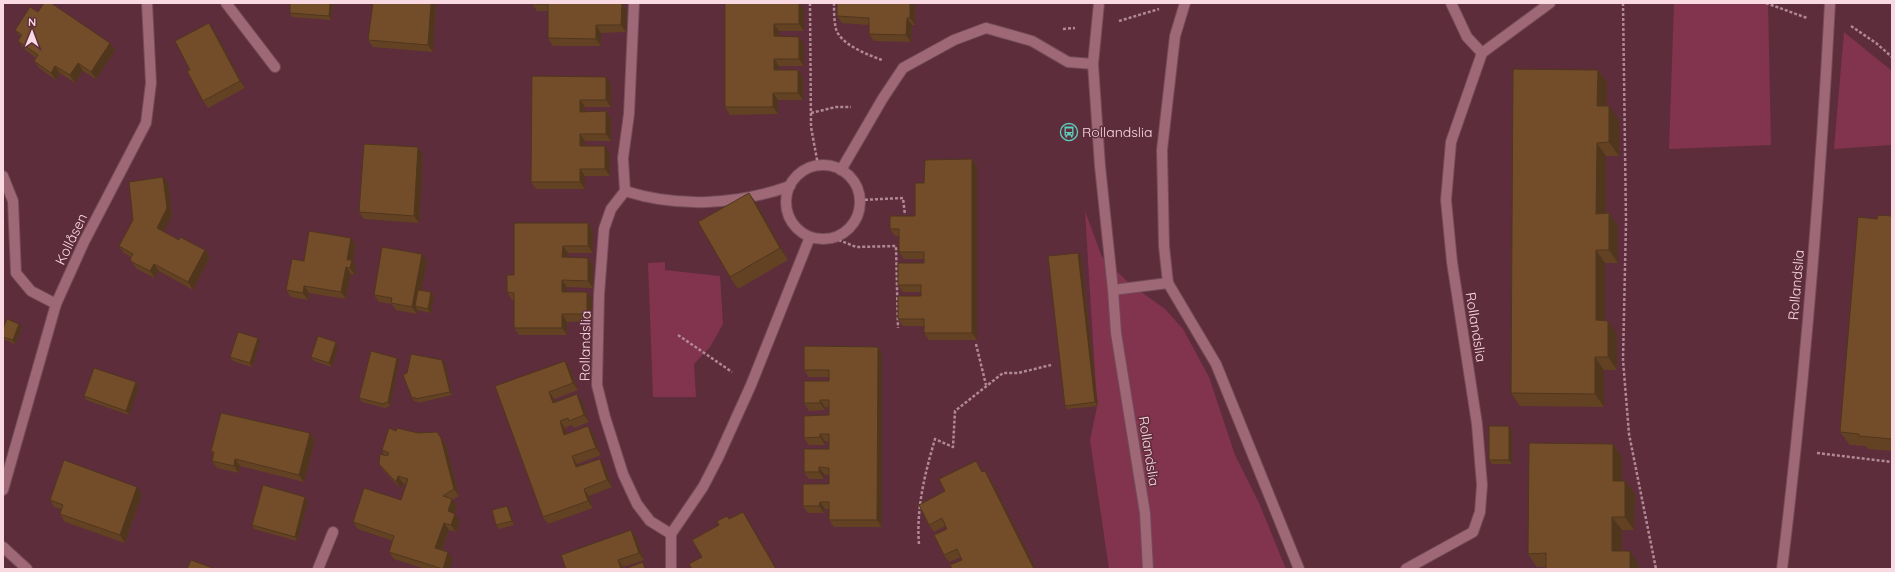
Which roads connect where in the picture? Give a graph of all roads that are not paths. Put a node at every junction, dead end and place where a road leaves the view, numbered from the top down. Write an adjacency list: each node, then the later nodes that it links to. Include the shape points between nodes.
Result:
1 (147, 3): 19 (street, Kollåsen, via 151,83 146,123 84,242)
2 (226, 3): 11 (street)
3 (634, 3): 15 (street, via 629,114 623,158)
4 (1099, 3): 10 (street, Rollandslia)
5 (1185, 3): 17 (street, via 1175,36 1162,150 1164,246)
6 (1451, 3): 9 (street, via 1467,37)
7 (1550, 3): 9 (street)
8 (1829, 7): 30 (street, Rollandslia, via 1823,129 1796,451)
9 (1482, 53): 29 (street, Rollandslia, via 1451,142 1446,200 1452,262 1477,424 1482,485 1480,512 1473,532)
10 (1094, 64): 12 (street, via 1068,62 1032,41 986,28 954,40 903,68); 18 (street, Rollandslia, via 1100,166)
11 (275, 67)
12 (841, 170): 14 (street, via 818,165 806,169); 16 (street, via 858,188 859,212 854,224 834,238)
13 (3, 176): 19 (street, via 13,201 16,273 31,291)
14 (790, 186): 15 (street, via 764,195 737,200 656,200); 16 (street, via 786,198 791,221)
15 (625, 191): 22 (street, Rollandslia, via 611,209 604,229 599,295 597,385 623,474 637,504 650,521)
16 (810, 237): 22 (street, via 751,385 703,487)
17 (1168, 283): 18 (street); 28 (street, via 1216,364)
18 (1113, 290): 27 (street, Rollandslia, via 1116,333 1145,513)
19 (56, 304): 20 (street, Kollåsen)
20 (3, 490)
21 (333, 532): 25 (street)
22 (671, 534): 26 (street)
23 (3, 547): 24 (street)
24 (27, 569)
25 (318, 569)
26 (671, 569)
27 (1148, 569)
28 (1299, 569)
29 (1406, 569)
30 (1782, 569)

